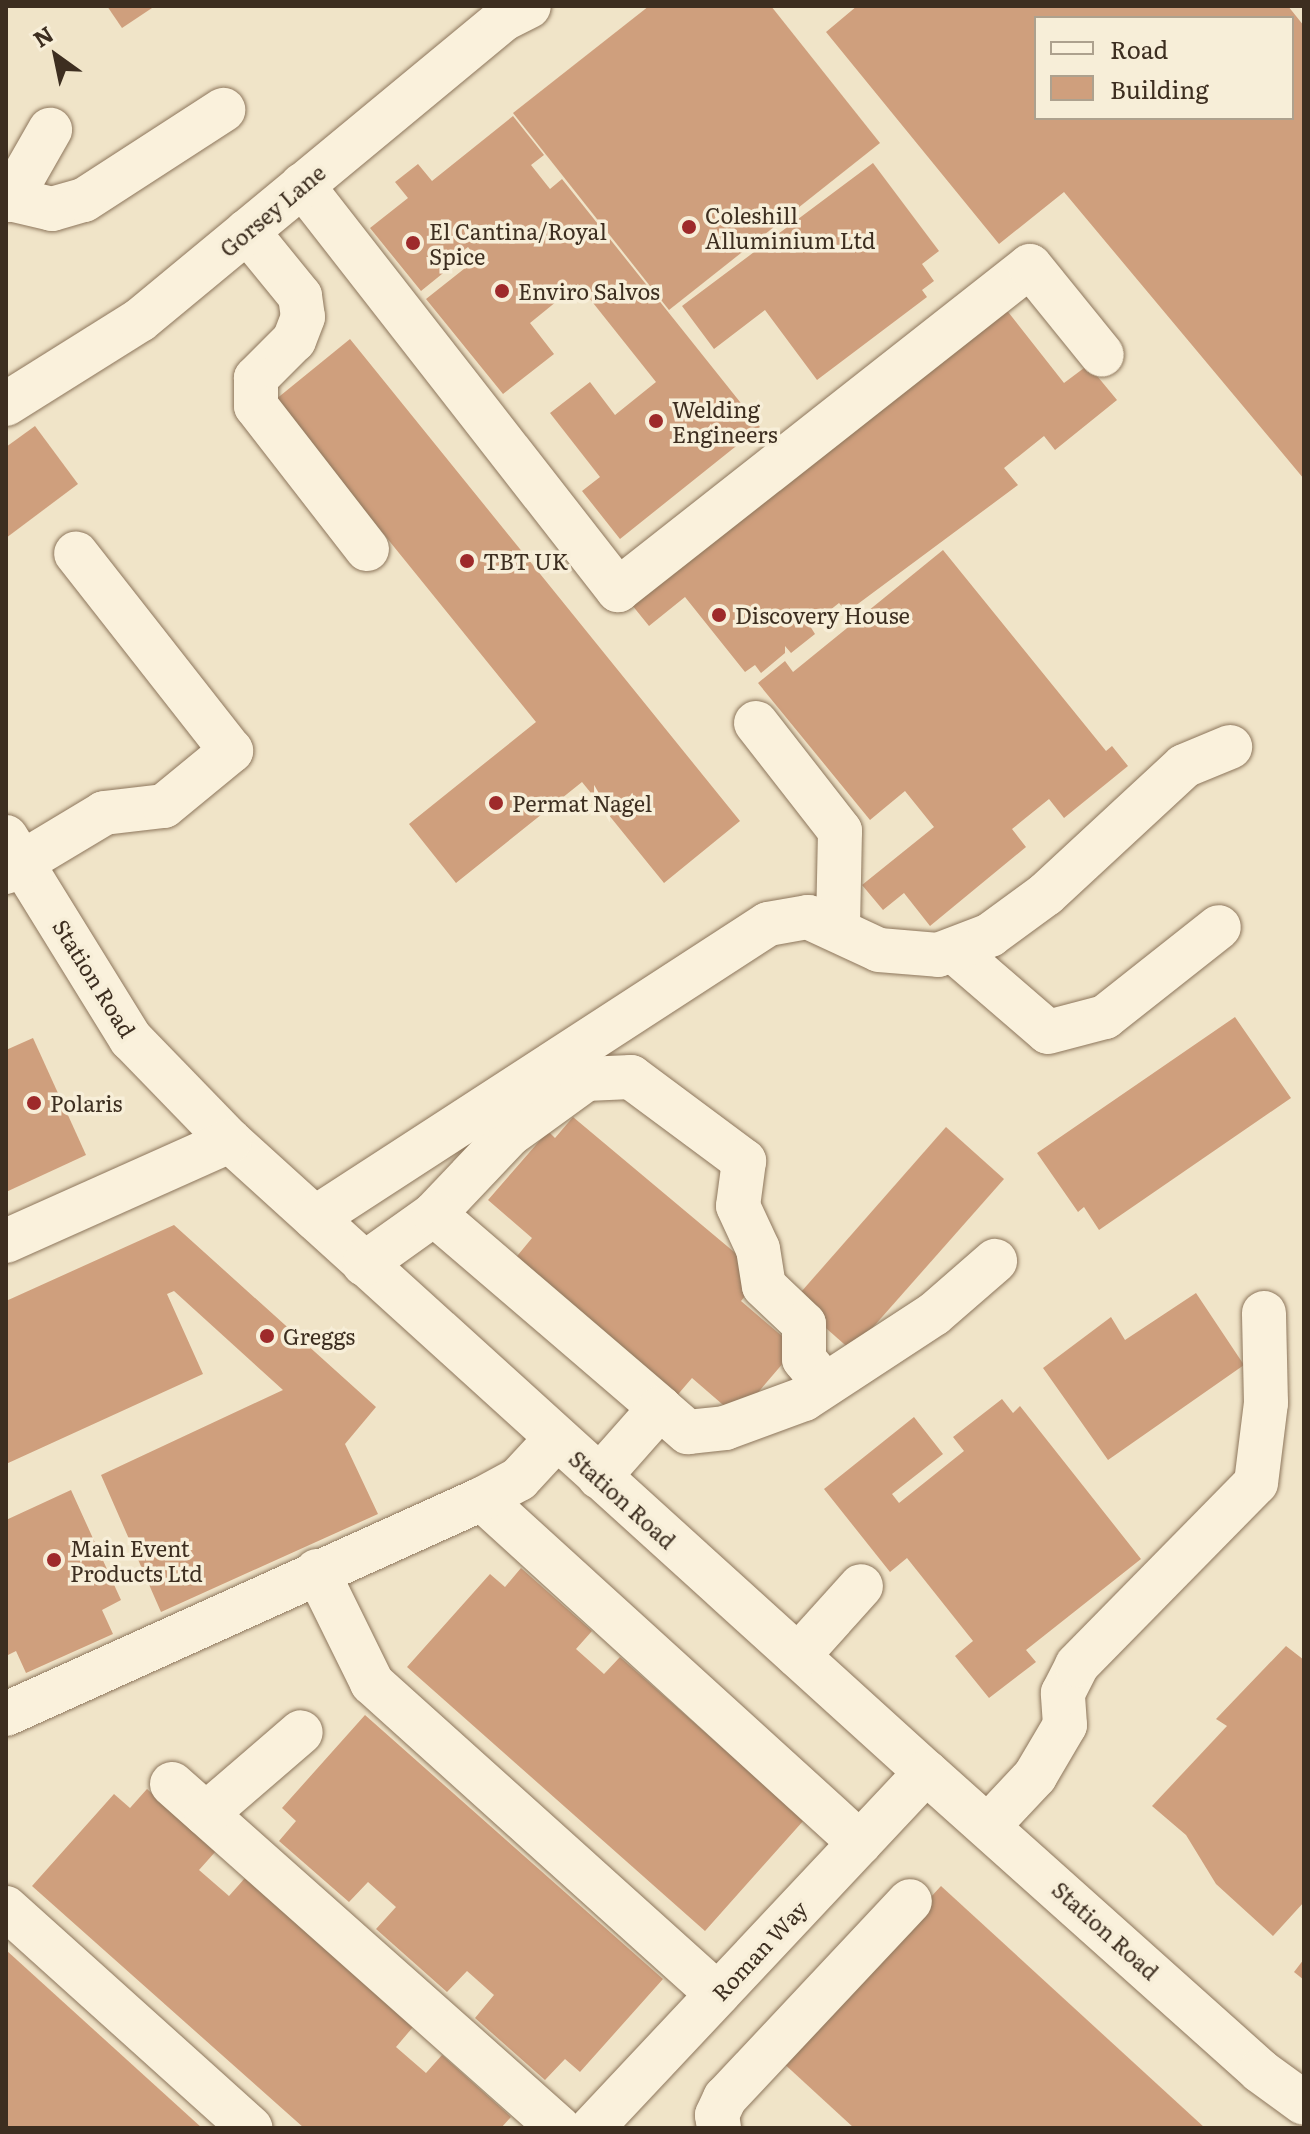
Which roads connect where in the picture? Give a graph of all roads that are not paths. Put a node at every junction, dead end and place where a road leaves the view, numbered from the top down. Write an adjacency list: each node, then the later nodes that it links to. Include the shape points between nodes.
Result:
1 (529, 6): 4 (street, Gorsey Lane, via 502,20)
2 (223, 110): 5 (street, via 84,200 52,209)
3 (50, 130): 5 (street)
4 (302, 185): 6 (street, Gorsey Lane); 7 (street, via 618,590 1030,266)
5 (8, 199)
6 (247, 231): 8 (street, Gorsey Lane, via 140,320); 9 (street, via 300,296 303,317 294,340 256,378 256,406)
7 (1102, 355)
8 (6, 404)
9 (367, 549)
10 (76, 553): 13 (street, via 231,751 164,806 104,813)
11 (756, 723): 15 (street, via 840,831)
12 (1230, 747): 16 (street, via 1184,766 1046,894 990,935)
13 (11, 857): 17 (street, Station Road, via 131,1039)
14 (1219, 927): 16 (street, via 1105,1017 1048,1032)
15 (838, 930): 16 (street, via 879,950 938,955); 19 (street, via 808,917 768,924)
16 (953, 950)
17 (230, 1141): 19 (street, Station Road); 20 (street)
18 (434, 1214): 22 (street); 24 (street, via 510,1134 586,1079 631,1077 744,1161 738,1206 758,1249 764,1286 804,1324 804,1359); 25 (street)
19 (315, 1218): 22 (street, Station Road)
20 (6, 1241)
21 (995, 1261): 24 (street, via 934,1314)
22 (364, 1264): 26 (street, Station Road)
23 (1264, 1313): 37 (street, via 1266,1403 1256,1483 1077,1665 1063,1693 1065,1725 1035,1776)
24 (825, 1385): 25 (street, via 804,1399 725,1428 688,1432)
25 (660, 1408): 27 (street)
26 (556, 1439): 27 (street, Station Road); 28 (street, via 519,1479)
27 (599, 1477): 31 (street, Station Road)
28 (482, 1499): 29 (street); 38 (street)
29 (317, 1571): 32 (street); 41 (street, via 372,1683)
30 (861, 1586): 31 (street)
31 (798, 1656): 34 (street, Station Road)
32 (6, 1714)
33 (301, 1732): 36 (street)
34 (926, 1772): 37 (street, Station Road); 38 (street, Roman Way)
35 (172, 1784): 36 (street)
36 (206, 1814): 43 (street)
37 (990, 1824): 42 (street, Station Road, via 1260,2071)
38 (860, 1843): 41 (street, Roman Way)
39 (910, 1901): 45 (street, via 725,2098 717,2115)
40 (6, 1908): 44 (street)
41 (718, 1994): 43 (street, Roman Way)
42 (1304, 2103)
43 (589, 2126)
44 (250, 2128)
45 (719, 2128)

